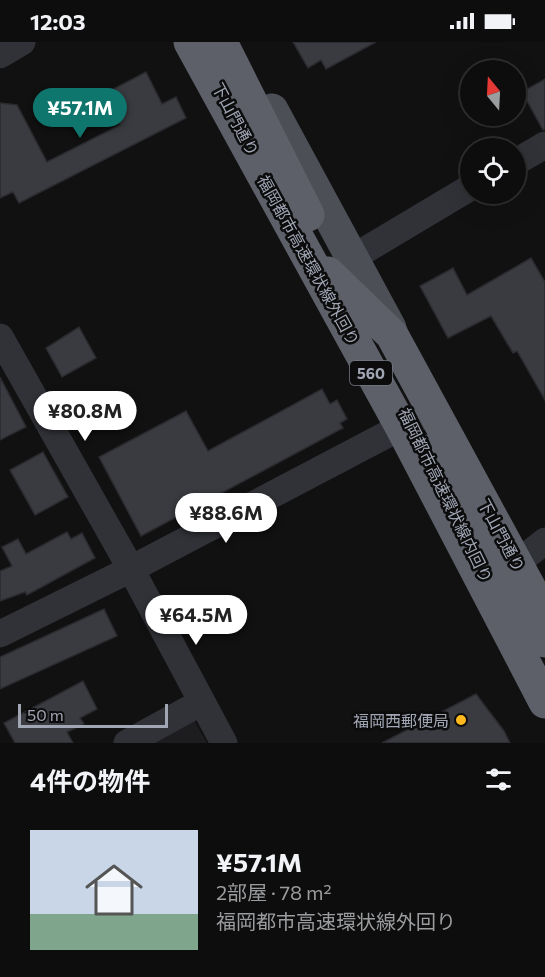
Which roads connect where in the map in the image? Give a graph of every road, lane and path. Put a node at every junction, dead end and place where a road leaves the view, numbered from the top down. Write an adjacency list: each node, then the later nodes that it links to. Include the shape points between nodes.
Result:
1 (22, 42): 6 (street)
2 (190, 42): 10 (highway, 福岡都市高速環状線外回り, bridge)
3 (196, 42): 13 (main road, 下山門通り / 560)
4 (221, 42): 13 (highway, 福岡都市高速環状線内回り, bridge)
5 (236, 42): 11 (main road, 下山門通り / 560)
6 (0, 56)
7 (545, 145): 8 (street)
8 (526, 156)
9 (460, 194): 11 (street)
10 (304, 251): 17 (highway, bridge, via 392,335); 22 (highway, 福岡都市高速環状線外回り, bridge, via 402,428)
11 (352, 258): 13 (main road, 下山門通り / 560)
12 (0, 337): 16 (street)
13 (415, 420): 15 (main road, 下山門通り / 560); 16 (street); 19 (highway); 20 (highway, 福岡都市高速環状線内回り, bridge, via 475,560); 22 (main road, 下山門通り / 560)
14 (545, 541): 15 (street)
15 (517, 563): 17 (main road, 下山門通り / 560)
16 (131, 569): 18 (street); 21 (street)
17 (545, 616)
18 (0, 634)
19 (545, 641)
20 (545, 689)
21 (200, 703): 23 (street); 24 (street)
22 (545, 704)
23 (127, 743)
24 (224, 743)

